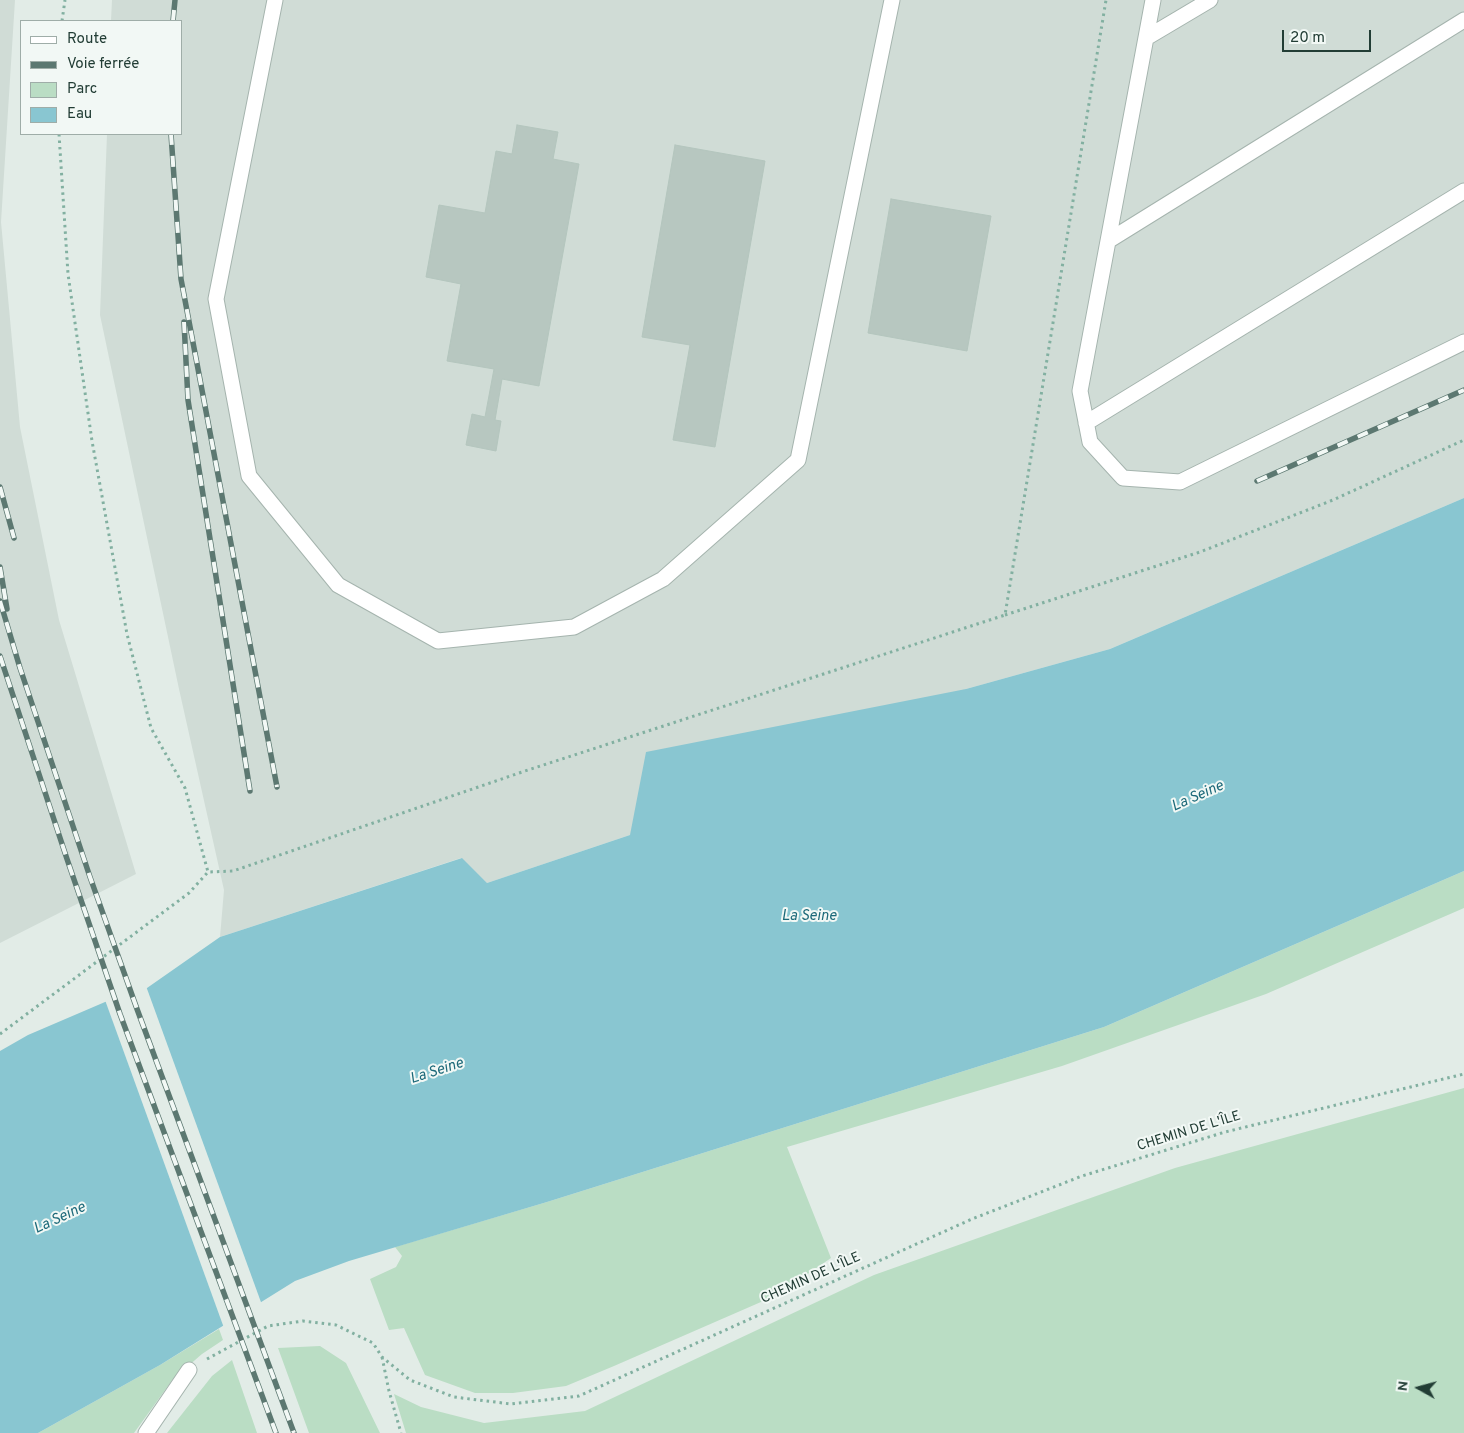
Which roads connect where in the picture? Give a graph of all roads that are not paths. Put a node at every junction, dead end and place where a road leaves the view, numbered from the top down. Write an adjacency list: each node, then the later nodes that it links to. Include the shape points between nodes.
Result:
1 (275, 0): 2 (street, via 216,299 249,476 338,585 438,641 574,627 663,579 798,460)
2 (892, 0)
3 (1153, 0): 6 (street)
4 (1210, 0): 6 (street)
5 (1464, 20): 8 (street)
6 (1146, 38): 8 (street)
7 (1464, 191): 10 (street)
8 (1108, 241): 10 (street, via 1080,391)
9 (1464, 342): 10 (street, via 1180,482 1123,478 1090,442)
10 (1086, 423)
11 (189, 1370): 12 (street)
12 (146, 1433)

